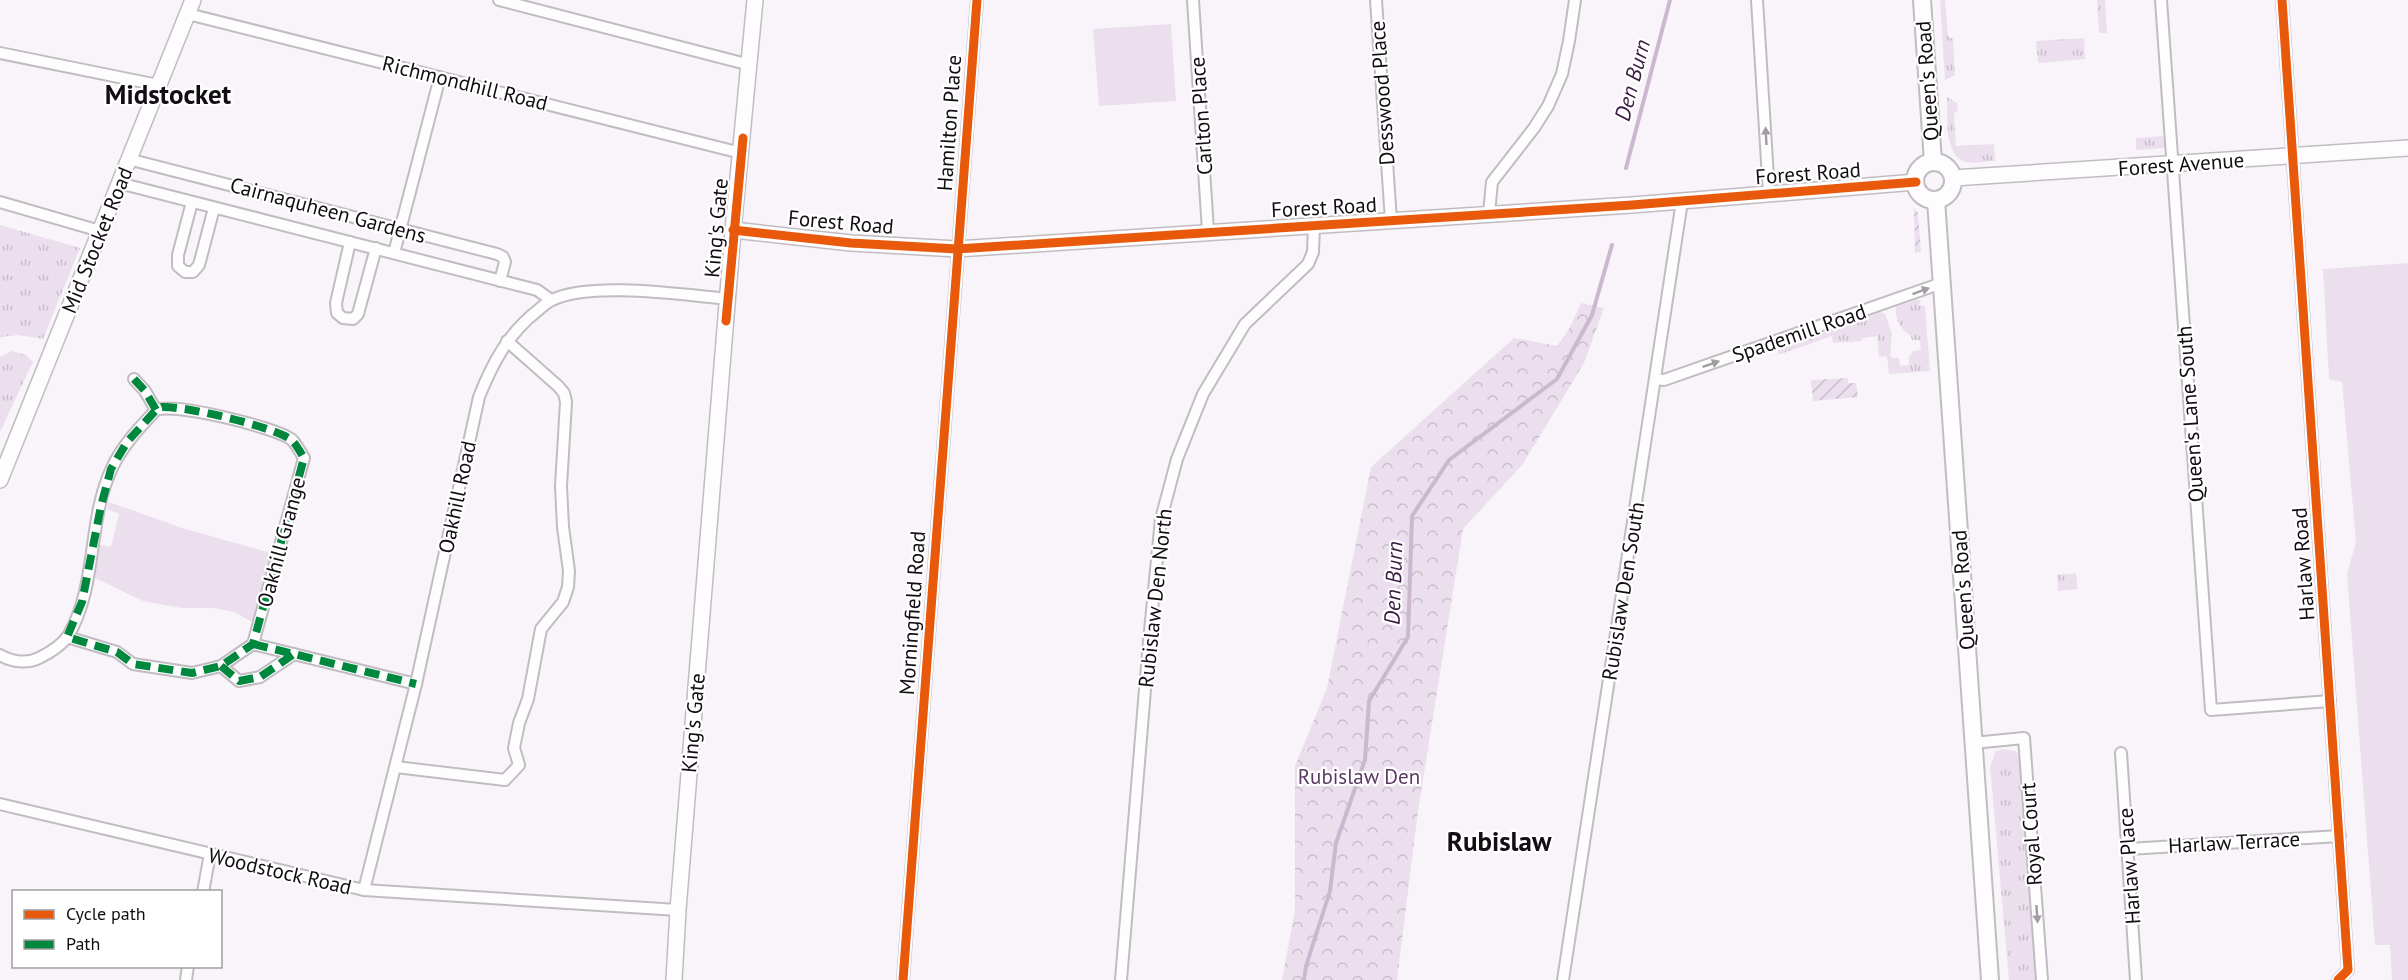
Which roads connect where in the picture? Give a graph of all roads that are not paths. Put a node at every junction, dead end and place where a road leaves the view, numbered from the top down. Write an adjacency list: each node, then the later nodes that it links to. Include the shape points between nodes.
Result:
1 (499, 0): 13 (street)
2 (755, 0): 13 (street, King's Gate)
3 (977, 0): 40 (street, Hamilton Place)
4 (1193, 0): 37 (street, Carlton Place)
5 (1376, 0): 32 (street, Desswood Place)
6 (1575, 0): 31 (street, via 1562,74 1534,128 1492,182)
7 (1757, 0): 25 (street, one-way to 7)
8 (1922, 0): 20 (main road, Queen's Road)
9 (2162, 0): 21 (street, Queen's Lane South)
10 (2282, 0): 18 (street, Harlaw Road)
11 (191, 7): 14 (street, Richmondhill Road); 15 (street, Mid Stocket Road)
12 (0, 53): 15 (street)
13 (750, 65): 17 (street, King's Gate)
14 (440, 77): 17 (street, Richmondhill Road); 34 (street)
15 (158, 85): 19 (street, Mid Stocket Road)
16 (2408, 148): 18 (street, Forest Avenue)
17 (741, 153): 35 (street, King's Gate)
18 (2294, 156): 21 (street, Forest Avenue); 57 (street, Harlaw Road)
19 (128, 159): 24 (street, Mid Stocket Road); 34 (street, Cairnaquheen Gardens)
20 (1933, 162): 22 (main road, via 1948,168); 23 (main road, via 1922,167)
21 (2173, 165): 22 (street, Forest Avenue); 57 (street, Queen's Lane South, via 2211,710)
22 (1953, 178): 26 (main road, via 1949,192)
23 (1916, 182): 25 (street, Forest Road); 26 (main road, via 1922,195)
24 (119, 183): 29 (street, Cairnaquheen Gardens); 36 (street, Mid Stocket Road)
25 (1769, 194): 27 (street, Forest Road)
26 (1936, 200): 43 (main road, Queen's Road)
27 (1682, 201): 31 (street, Forest Road); 48 (street, Rubislaw Den South)
28 (0, 202): 36 (street)
29 (192, 202): 30 (street, Cairnaquheen Gardens); 30 (street, Cairnaquheen Gardens, via 178,255 178,266 184,272 193,272 199,265)
30 (214, 208): 38 (street, Cairnaquheen Gardens)
31 (1489, 213): 32 (street, Forest Road)
32 (1391, 221): 33 (street, Forest Road)
33 (1314, 226): 37 (street, Forest Road); 70 (street, Rubislaw Den North, via 1313,252 1308,264 1245,324 1203,394 1177,459 1161,519)
34 (401, 229): 41 (street); 42 (street, Cairnaquheen Gardens, via 503,257)
35 (734, 230): 40 (street, Forest Road, via 851,243); 44 (street, King's Gate)
36 (100, 231): 50 (street, Mid Stocket Road)
37 (1208, 231): 40 (street, Forest Road)
38 (350, 242): 39 (street, Cairnaquheen Gardens); 39 (street, Cairnaquheen Gardens, via 336,303 337,313 343,318 358,315)
39 (376, 248): 41 (street, Cairnaquheen Gardens)
40 (957, 249): 69 (street, Morningfield Road)
41 (394, 253): 42 (street, Cairnaquheen Gardens)
42 (500, 281): 45 (street, Cairnaquheen Gardens, via 537,290)
43 (1942, 283): 48 (street, Spademill Road, one-way to 43, via 1664,380); 58 (main road, Queen's Road)
44 (729, 299): 45 (street, Oakhill Road, via 597,290); 67 (street, King's Gate)
45 (551, 300): 46 (street, Oakhill Road)
46 (507, 341): 56 (street, Oakhill Road, via 479,396); 60 (street, via 564,393 561,486 568,586 563,602 542,628 514,748 519,765 505,780)
47 (134, 379): 49 (street)
48 (1655, 379): 71 (street, Rubislaw Den South)
49 (156, 410): 51 (street, via 127,442 111,469 82,602); 52 (street, Oakhill Grange, via 186,408 270,430 292,440 304,458)
50 (0, 480)
51 (67, 637): 54 (street, via 32,661 19,662); 55 (street, via 117,652 133,664 192,673)
52 (253, 644): 53 (street); 55 (street)
53 (294, 654): 55 (street, via 260,677 239,681); 56 (street)
54 (0, 655)
55 (221, 666)
56 (416, 684): 60 (street, Oakhill Road)
57 (2330, 701): 62 (street, Harlaw Road)
58 (1973, 742): 72 (main road, Queen's Road); 73 (street, Royal Court, one-way to 73, via 2024,738)
59 (2121, 753): 63 (street, Harlaw Place)
60 (396, 767): 66 (street, Oakhill Road)
61 (0, 804): 64 (street, Woodstock Road)
62 (2340, 836): 63 (street, Harlaw Terrace); 75 (street, Harlaw Road, via 2348,970)
63 (2128, 849): 74 (street, Harlaw Place)
64 (210, 854): 65 (street); 66 (street, Woodstock Road)
65 (203, 890)
66 (364, 890): 67 (street, Woodstock Road)
67 (678, 910): 68 (street, King's Gate)
68 (674, 980)
69 (903, 980)
70 (1121, 980)
71 (1563, 980)
72 (1990, 980)
73 (2042, 980)
74 (2136, 980)
75 (2338, 980)

